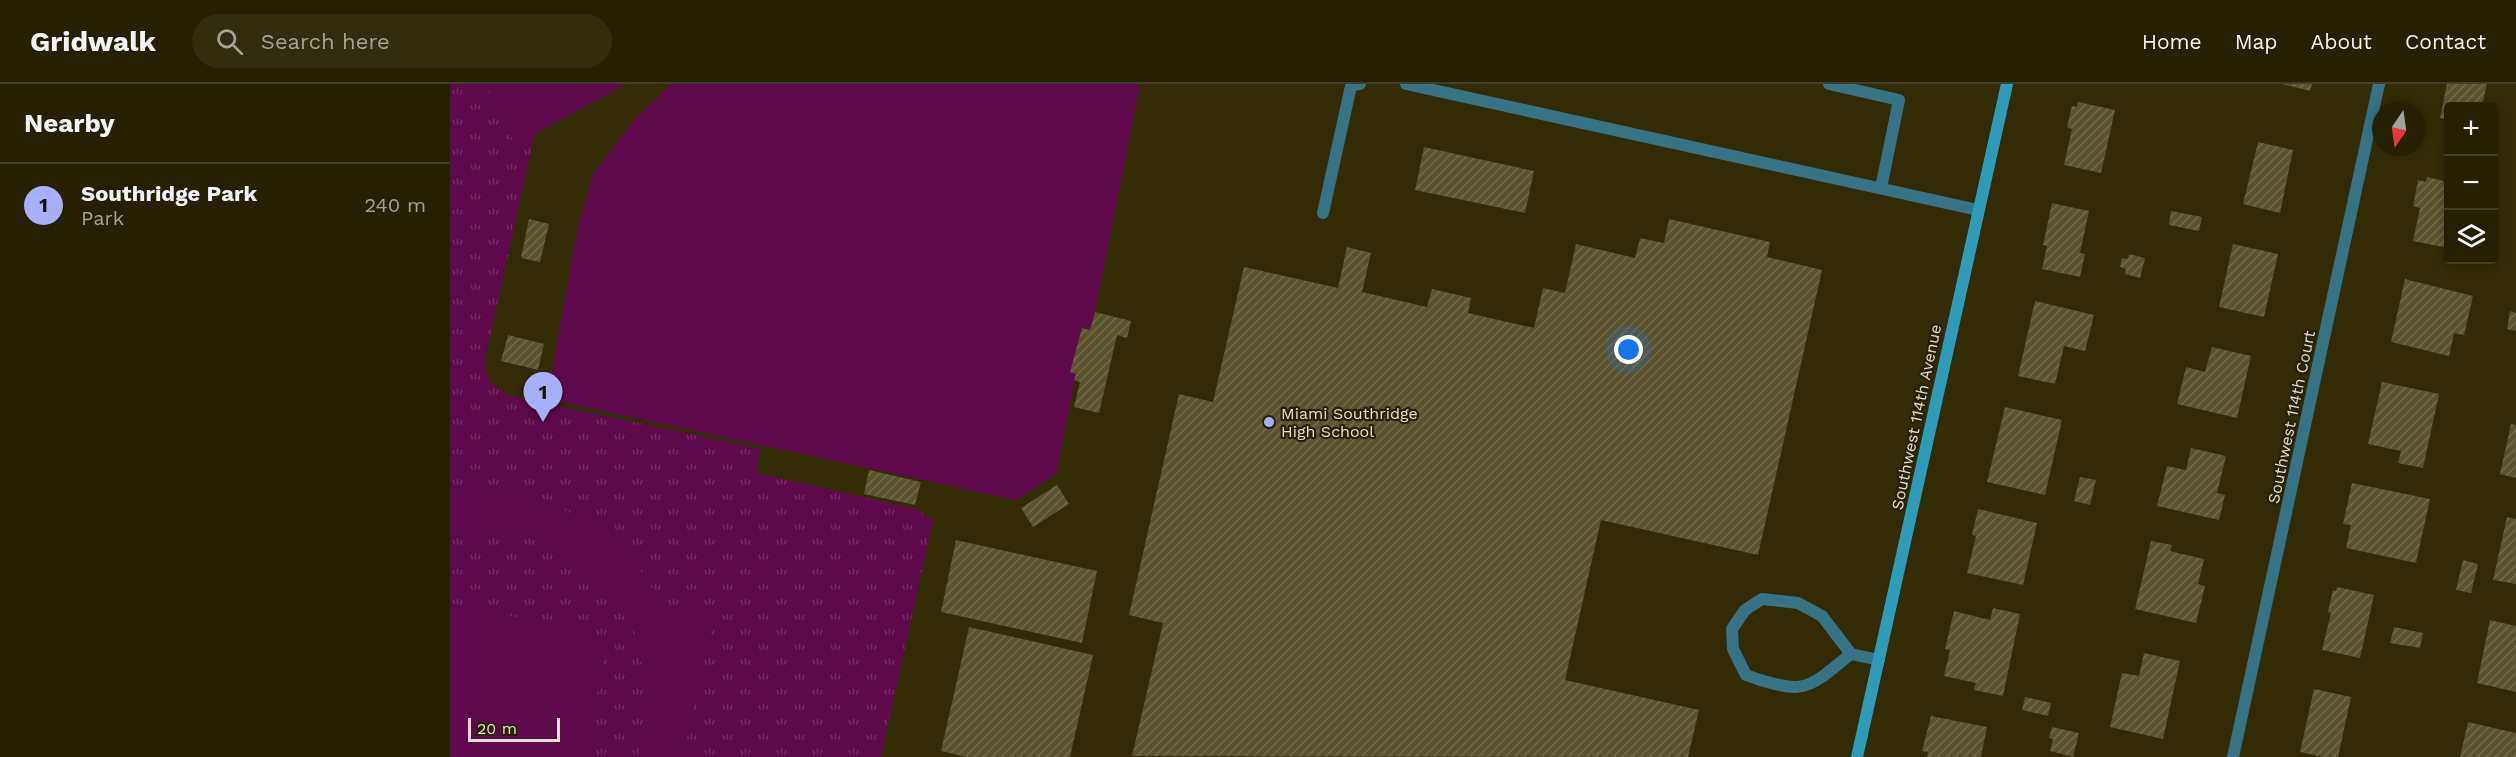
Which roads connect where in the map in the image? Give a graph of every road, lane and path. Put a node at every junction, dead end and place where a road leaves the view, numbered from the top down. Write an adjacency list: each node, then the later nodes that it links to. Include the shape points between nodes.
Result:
1 (1360, 84): 9 (street, via 1351,86)
2 (1406, 84): 6 (street)
3 (1829, 84): 7 (street, via 1899,100)
4 (2007, 84): 8 (street, Southwest 114th Avenue)
5 (2379, 84): 13 (street, Southwest 114th Court)
6 (1434, 87): 7 (street)
7 (1881, 188): 8 (street)
8 (1978, 210): 11 (street, Southwest 114th Avenue)
9 (1323, 213)
10 (1851, 654): 10 (street, via 1822,616 1798,603 1762,599 1745,610 1732,629 1733,649 1746,675 1770,683 1802,687); 11 (street)
11 (1879, 660): 12 (street, Southwest 114th Avenue)
12 (1857, 757)
13 (2233, 757)

